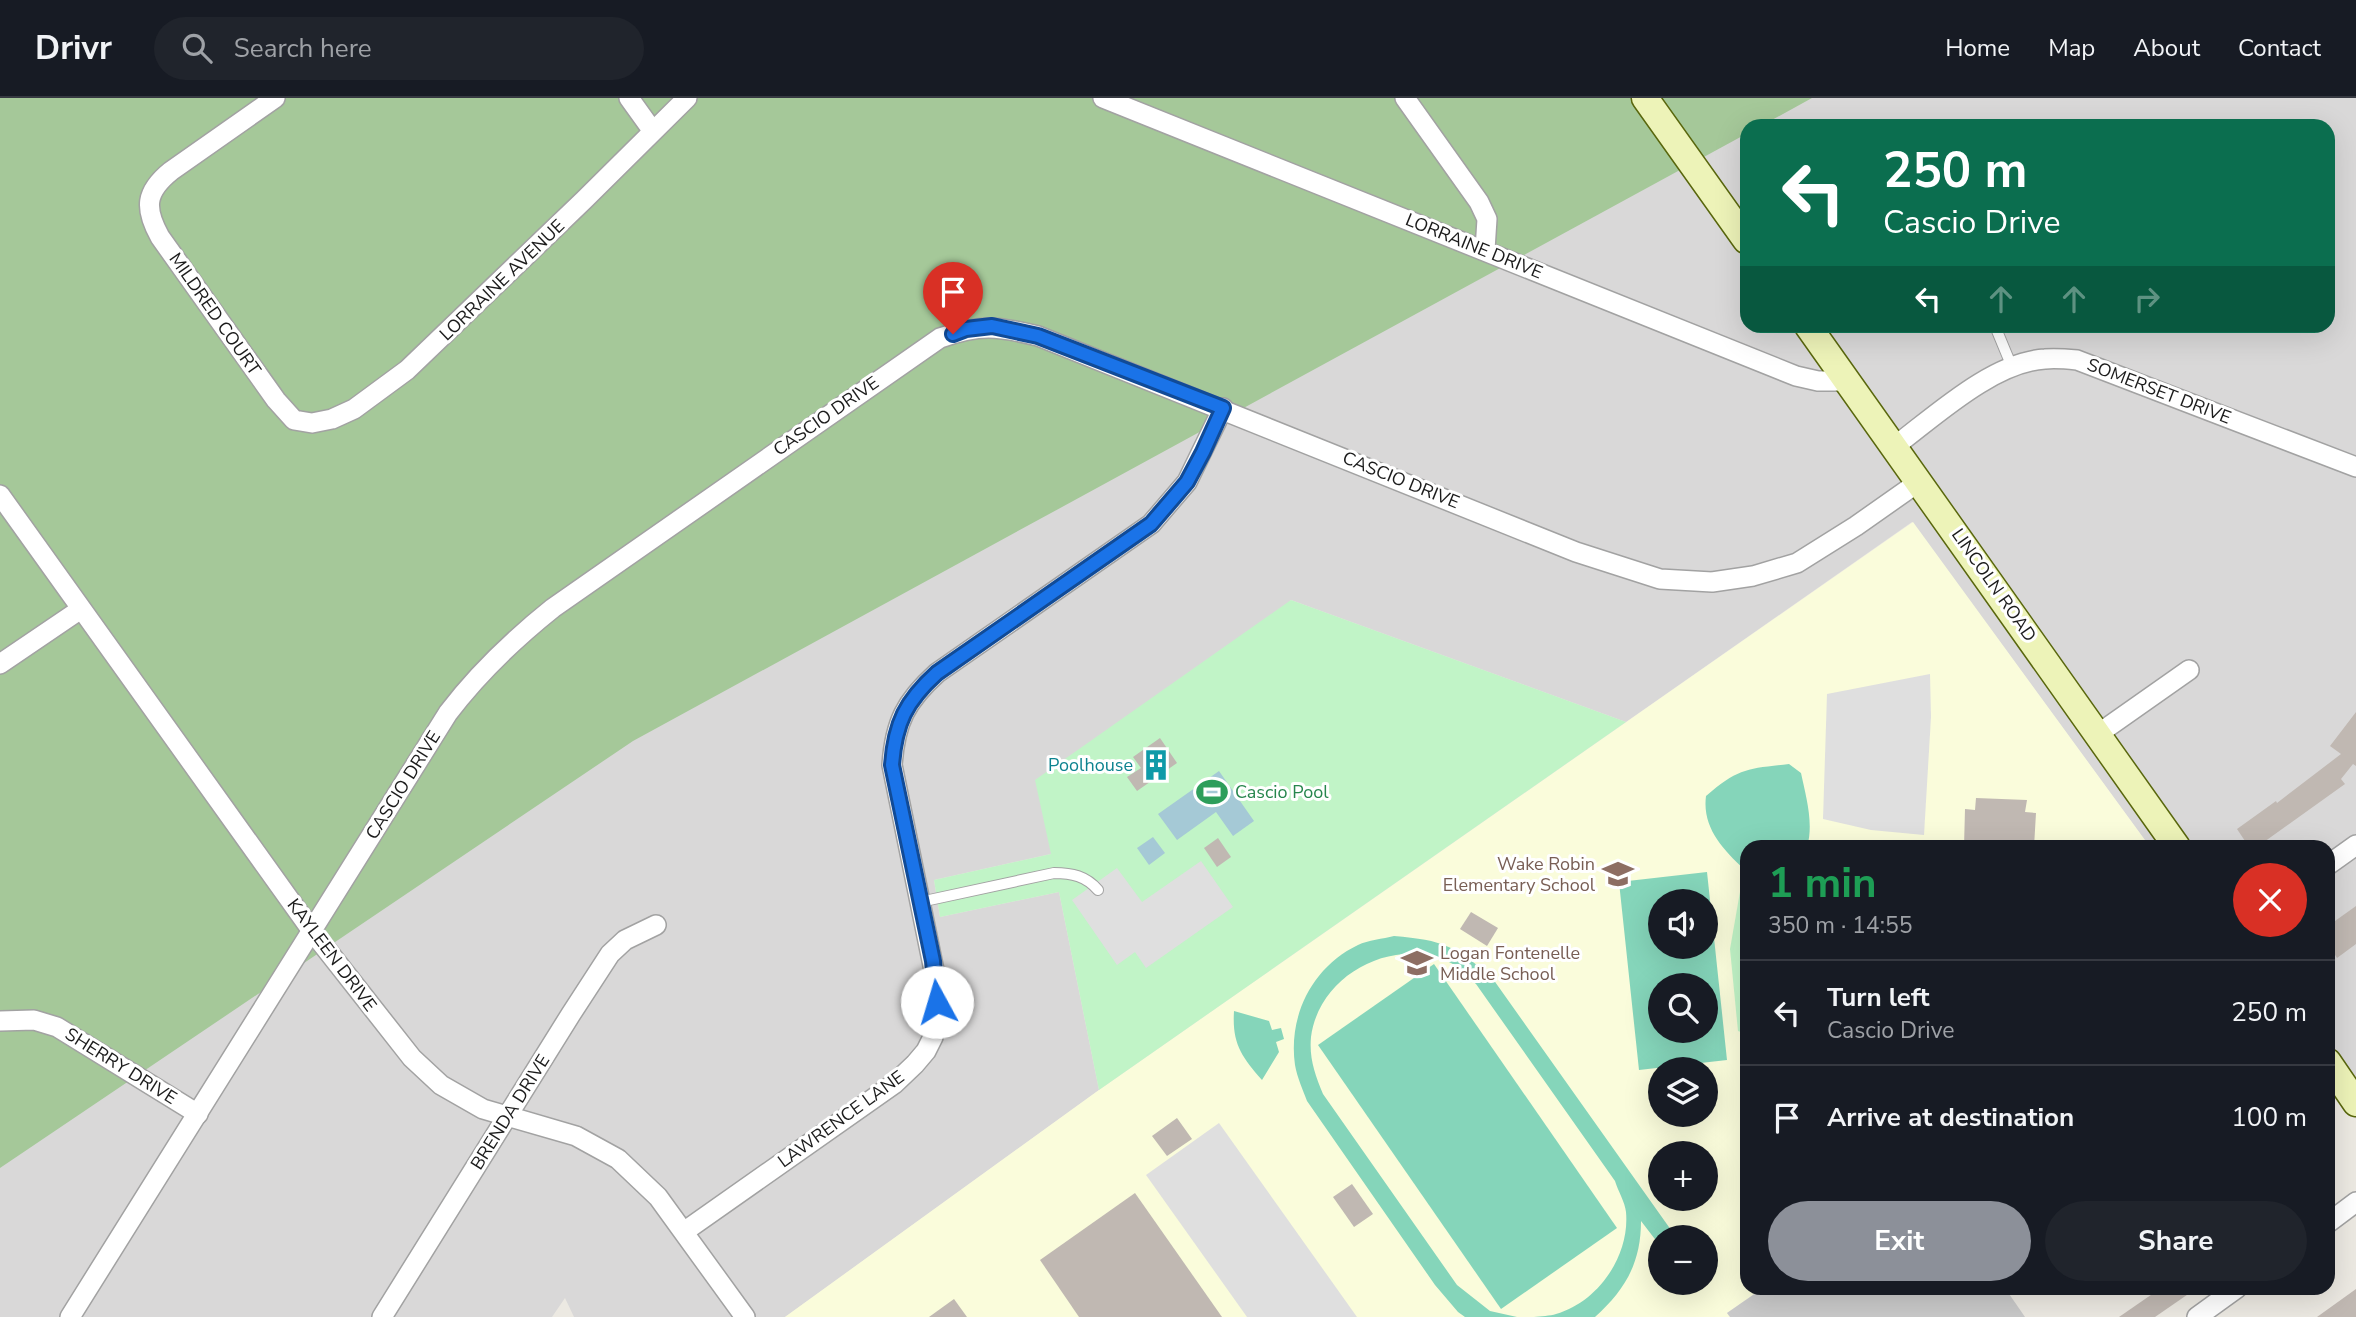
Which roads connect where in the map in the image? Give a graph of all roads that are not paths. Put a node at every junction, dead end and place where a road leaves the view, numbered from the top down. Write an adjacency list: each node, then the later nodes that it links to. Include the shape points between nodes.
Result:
1 (275, 98): 15 (street, MILDRED COURT, via 163,176 149,200 160,237)
2 (629, 98): 7 (street)
3 (687, 98): 7 (street, LORRAINE AVENUE)
4 (1103, 98): 9 (street, LORRAINE DRIVE)
5 (1405, 98): 9 (street, via 1479,202 1487,219)
6 (1644, 98): 8 (main road)
7 (652, 130): 15 (street, LORRAINE AVENUE, via 407,370 354,410 312,423)
8 (1740, 232)
9 (1485, 250): 13 (street, LORRAINE DRIVE, via 1796,376)
10 (1813, 333): 13 (main road, LINCOLN ROAD)
11 (1998, 333): 12 (lane)
12 (2012, 367): 16 (street, SOMERSET DRIVE, via 1977,385); 17 (street, SOMERSET DRIVE, via 2043,359 2077,360)
13 (1847, 381): 16 (main road, LINCOLN ROAD)
14 (1223, 408): 18 (street, CASCIO DRIVE, via 1576,552 1660,579 1712,582 1797,563); 28 (street, LAWRENCE LANE, via 1187,482 1151,524 937,673 910,700 896,733 892,765); 30 (street, CASCIO DRIVE, via 1038,336 992,326 940,338 553,608 496,655 448,713)
15 (294, 420)
16 (1895, 446): 18 (main road, LINCOLN ROAD)
17 (2356, 467)
18 (1920, 481): 23 (main road, LINCOLN ROAD)
19 (0, 495): 20 (street, KAYLEEN DRIVE)
20 (81, 609): 21 (street); 30 (street, KAYLEEN DRIVE)
21 (0, 664)
22 (2189, 670): 23 (street)
23 (2098, 734): 24 (main road, LINCOLN ROAD)
24 (2172, 840)
25 (2356, 845): 26 (street)
26 (2335, 859)
27 (1098, 890): 28 (lane, via 1089,880 1054,873)
28 (920, 902): 38 (street, LAWRENCE LANE, via 937,1002 933,1037 926,1051 894,1084)
29 (656, 925): 35 (street, BRENDA DRIVE, via 625,940 610,954)
30 (312, 931): 34 (street, CASCIO DRIVE); 35 (street, KAYLEEN DRIVE, via 427,1074 465,1100)
31 (0, 1021): 34 (street, SHERRY DRIVE, via 34,1020 57,1027)
32 (2335, 1072): 33 (main road)
33 (2356, 1103)
34 (198, 1114): 40 (street, CASCIO DRIVE)
35 (508, 1116): 38 (street, KAYLEEN DRIVE, via 576,1136 618,1159); 41 (street, BRENDA DRIVE)
36 (2355, 1206): 37 (street)
37 (2335, 1219)
38 (685, 1231): 42 (street, KAYLEEN DRIVE)
39 (2227, 1295): 43 (street)
40 (70, 1317)
41 (383, 1317)
42 (745, 1317)
43 (2197, 1317)

